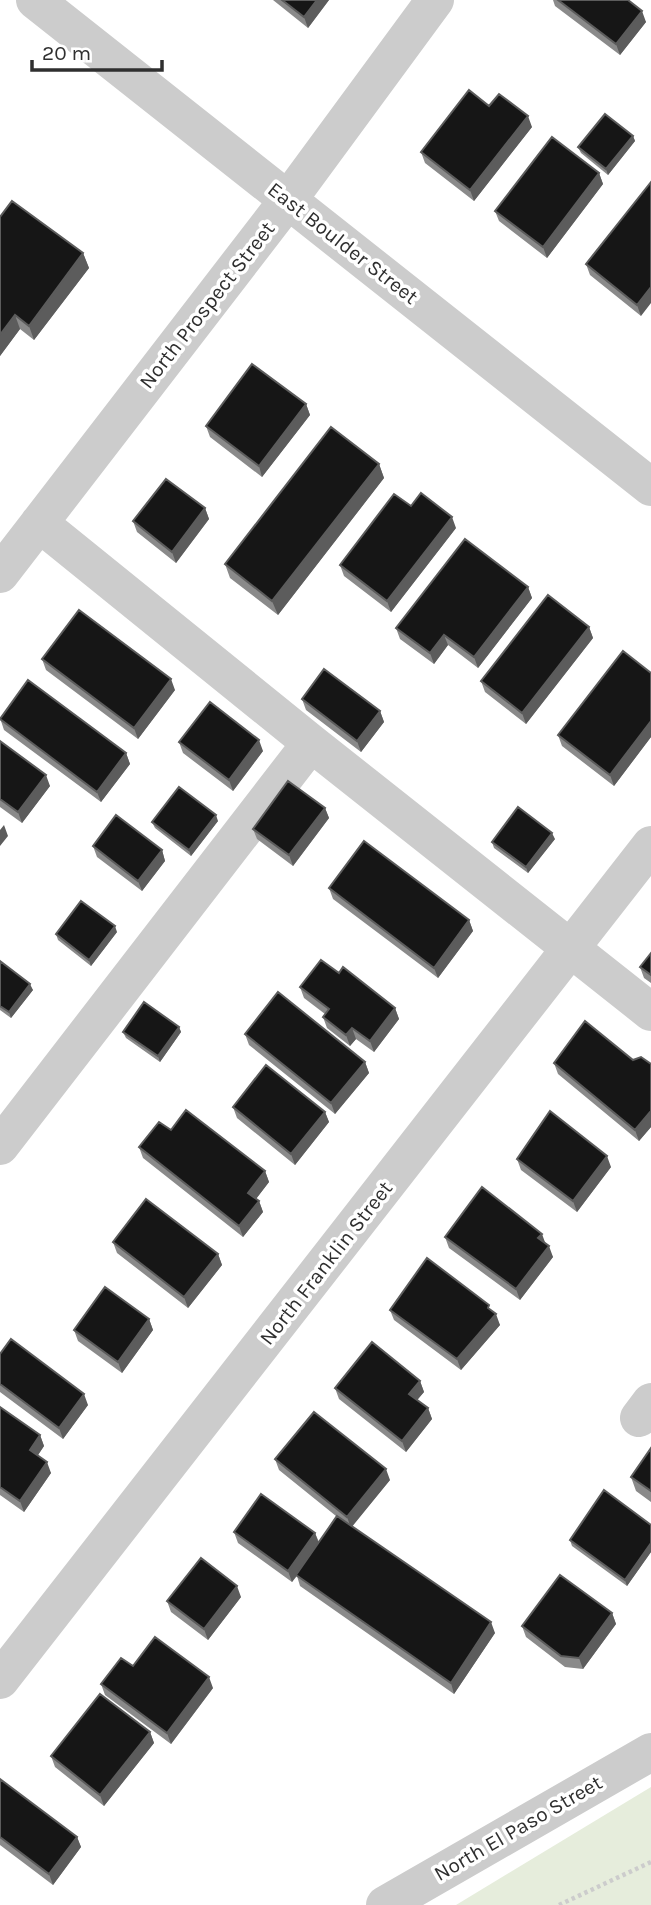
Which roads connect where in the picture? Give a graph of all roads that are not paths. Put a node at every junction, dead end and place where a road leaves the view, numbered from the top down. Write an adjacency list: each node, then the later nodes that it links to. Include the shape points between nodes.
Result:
1 (35, 0): 3 (street, East Boulder Street)
2 (435, 0): 3 (street, North Prospect Street)
3 (288, 200): 4 (street, East Boulder Street); 5 (street, North Prospect Street)
4 (651, 487)
5 (39, 523): 6 (street, North Prospect Street); 7 (street)
6 (0, 574)
7 (311, 743): 9 (street); 11 (street)
8 (651, 845): 9 (street, North Franklin Street)
9 (571, 948): 10 (street); 12 (street, North Franklin Street)
10 (651, 1012)
11 (0, 1146)
12 (0, 1680)
13 (651, 1752): 14 (street, North El Paso Street)
14 (385, 1905)

